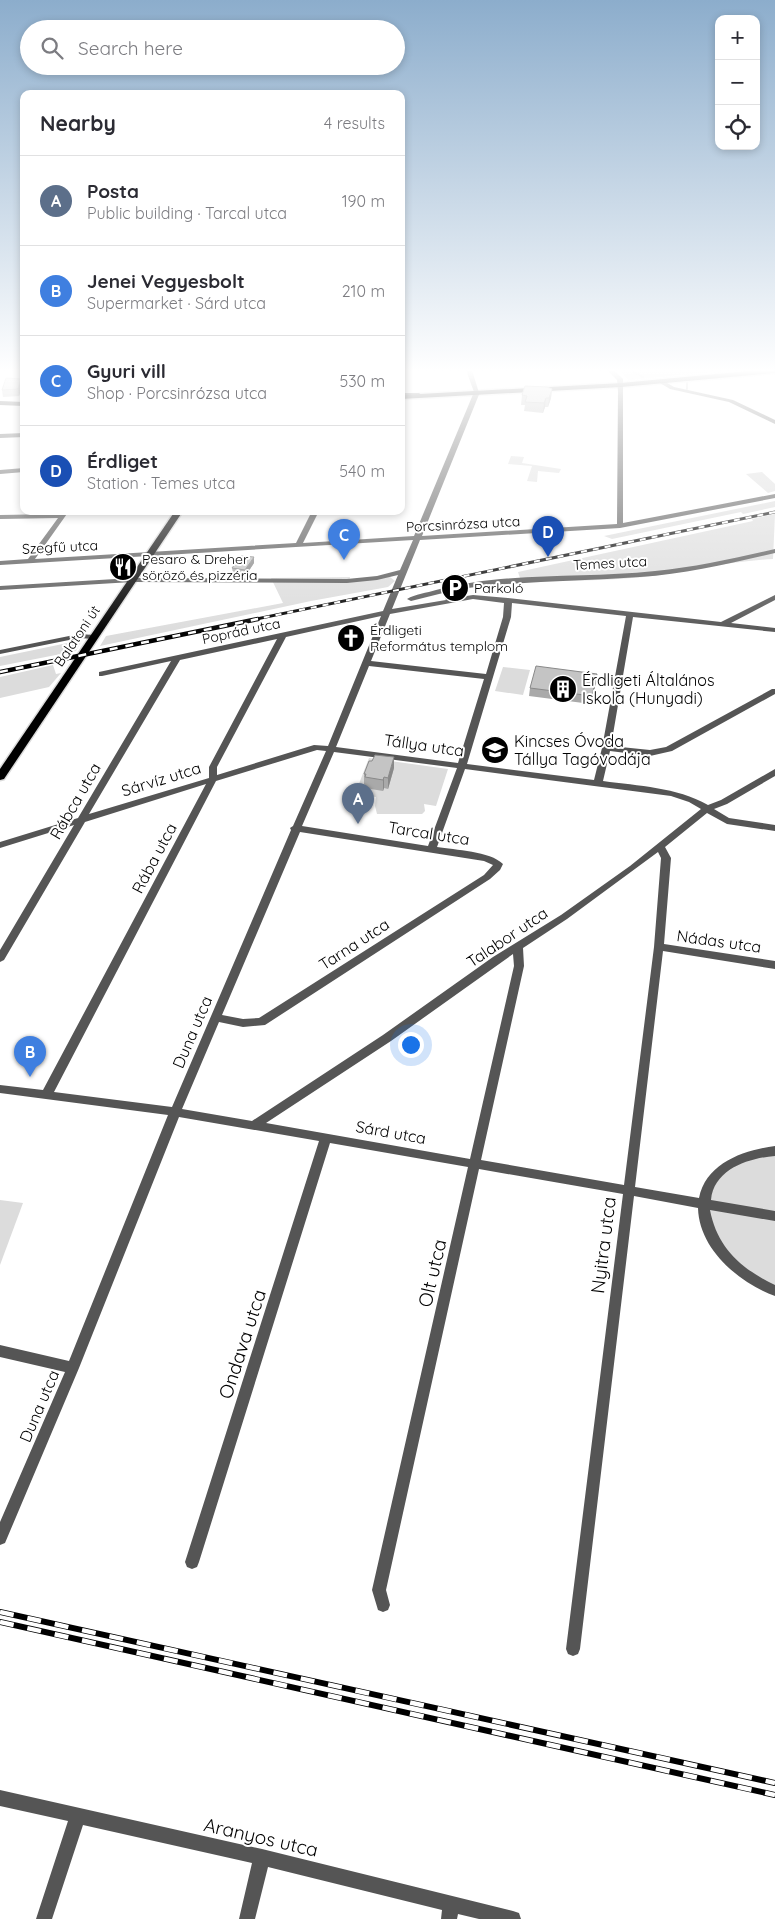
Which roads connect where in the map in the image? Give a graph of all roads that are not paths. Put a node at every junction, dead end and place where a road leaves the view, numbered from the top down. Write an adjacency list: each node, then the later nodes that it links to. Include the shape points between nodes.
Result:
1 (449, 460): 12 (street, Duna utca)
2 (620, 460): 11 (street)
3 (20, 470): 4 (street)
4 (0, 472)
5 (775, 496): 11 (street, Porcsinrózsa utca)
6 (43, 515): 10 (street)
7 (63, 515): 16 (street)
8 (176, 515): 15 (main road, Balatoni út)
9 (314, 515): 13 (street)
10 (0, 517)
11 (620, 526): 12 (street, Porcsinrózsa utca)
12 (416, 539): 13 (street, Porcsinrózsa utca); 18 (street, Duna utca)
13 (298, 546): 15 (street, Porcsinrózsa utca)
14 (775, 551): 21 (street, Temes utca, via 674,571 498,580)
15 (150, 555): 16 (street, Szegfű utca); 19 (main road, Balatoni út)
16 (30, 561): 17 (street, Szegfű utca)
17 (0, 563)
18 (402, 572): 19 (street, via 340,581); 26 (street, Duna utca)
19 (132, 580): 20 (street); 31 (main road, Balatoni út)
20 (0, 588)
21 (446, 590): 23 (street, Temes utca); 24 (street)
22 (775, 597): 28 (street)
23 (411, 599)
24 (450, 600): 25 (street, via 473,597); 26 (street)
25 (508, 600): 27 (street); 36 (street)
26 (385, 614): 30 (street, Poprád utca); 34 (street, Duna utca)
27 (630, 614): 28 (street); 39 (street)
28 (722, 624): 29 (street)
29 (775, 630)
30 (283, 635): 33 (street, Poprád utca); 43 (street, Rába utca, via 213,768)
31 (94, 637): 32 (street, via 79,636); 42 (main road, Balatoni út)
32 (0, 652)
33 (176, 658): 35 (street, Poprád utca); 46 (street, Rábca utca)
34 (365, 664): 36 (street); 38 (street, Duna utca)
35 (102, 674)
36 (488, 677): 40 (street)
37 (775, 691): 39 (street, via 669,749 650,752)
38 (331, 748): 40 (street, Tállya utca); 43 (street, Sárvíz utca, via 311,748); 47 (street, Duna utca)
39 (606, 748): 44 (street)
40 (462, 766): 44 (street, Tállya utca); 51 (street)
41 (775, 772): 45 (street, Talabor utca, via 724,802)
42 (0, 777)
43 (213, 779): 46 (street, Sárvíz utca); 59 (street, Rába utca)
44 (598, 782): 45 (street, Tállya utca, via 672,793)
45 (707, 808): 48 (street, Tállya utca, via 727,821); 50 (street, Talabor utca)
46 (82, 820): 49 (street, Sárvíz utca); 55 (street, Rábca utca)
47 (295, 828): 51 (street, Tarcal utca); 57 (street, Duna utca)
48 (775, 828)
49 (0, 845)
50 (660, 847): 53 (street, Nyitra utca, via 666,858); 54 (street, Talabor utca)
51 (432, 849): 52 (street, Tarcal utca, via 486,858)
52 (498, 864): 57 (street, Tarna utca, via 487,877 261,1022 243,1023)
53 (658, 947): 56 (street, Nádas utca); 65 (street, Nyitra utca)
54 (518, 949): 61 (street, Talabor utca, via 497,960 387,1038); 64 (street, Olt utca, via 519,966)
55 (0, 958)
56 (775, 965)
57 (216, 1018): 60 (street, Duna utca)
58 (0, 1089): 59 (street, Sárd utca)
59 (47, 1094): 60 (street, Sárd utca)
60 (175, 1112): 61 (street, Sárd utca); 70 (street, Duna utca)
61 (253, 1126): 62 (street, Sárd utca)
62 (326, 1137): 64 (street, Sárd utca); 72 (street, Ondava utca)
63 (775, 1151): 66 (street, via 752,1154 727,1166 709,1185)
64 (475, 1164): 65 (street, Sárd utca); 73 (street, Olt utca, via 379,1590)
65 (629, 1191): 66 (street, Sárd utca); 74 (street, Nyitra utca)
66 (704, 1204): 67 (street, Sárd utca); 68 (street, via 707,1226 718,1247 748,1275)
67 (775, 1216)
68 (775, 1291)
69 (0, 1351): 70 (street)
70 (73, 1368): 71 (street, Duna utca)
71 (0, 1538)
72 (192, 1562)
73 (383, 1605)
74 (573, 1649)
75 (0, 1798): 76 (street, Aranyos utca)
76 (78, 1816): 77 (street, Aranyos utca); 79 (street)
77 (262, 1857): 78 (street, Aranyos utca); 80 (street)
78 (450, 1912): 81 (street, Aranyos utca)
79 (44, 1919)
80 (247, 1919)
81 (513, 1919)

